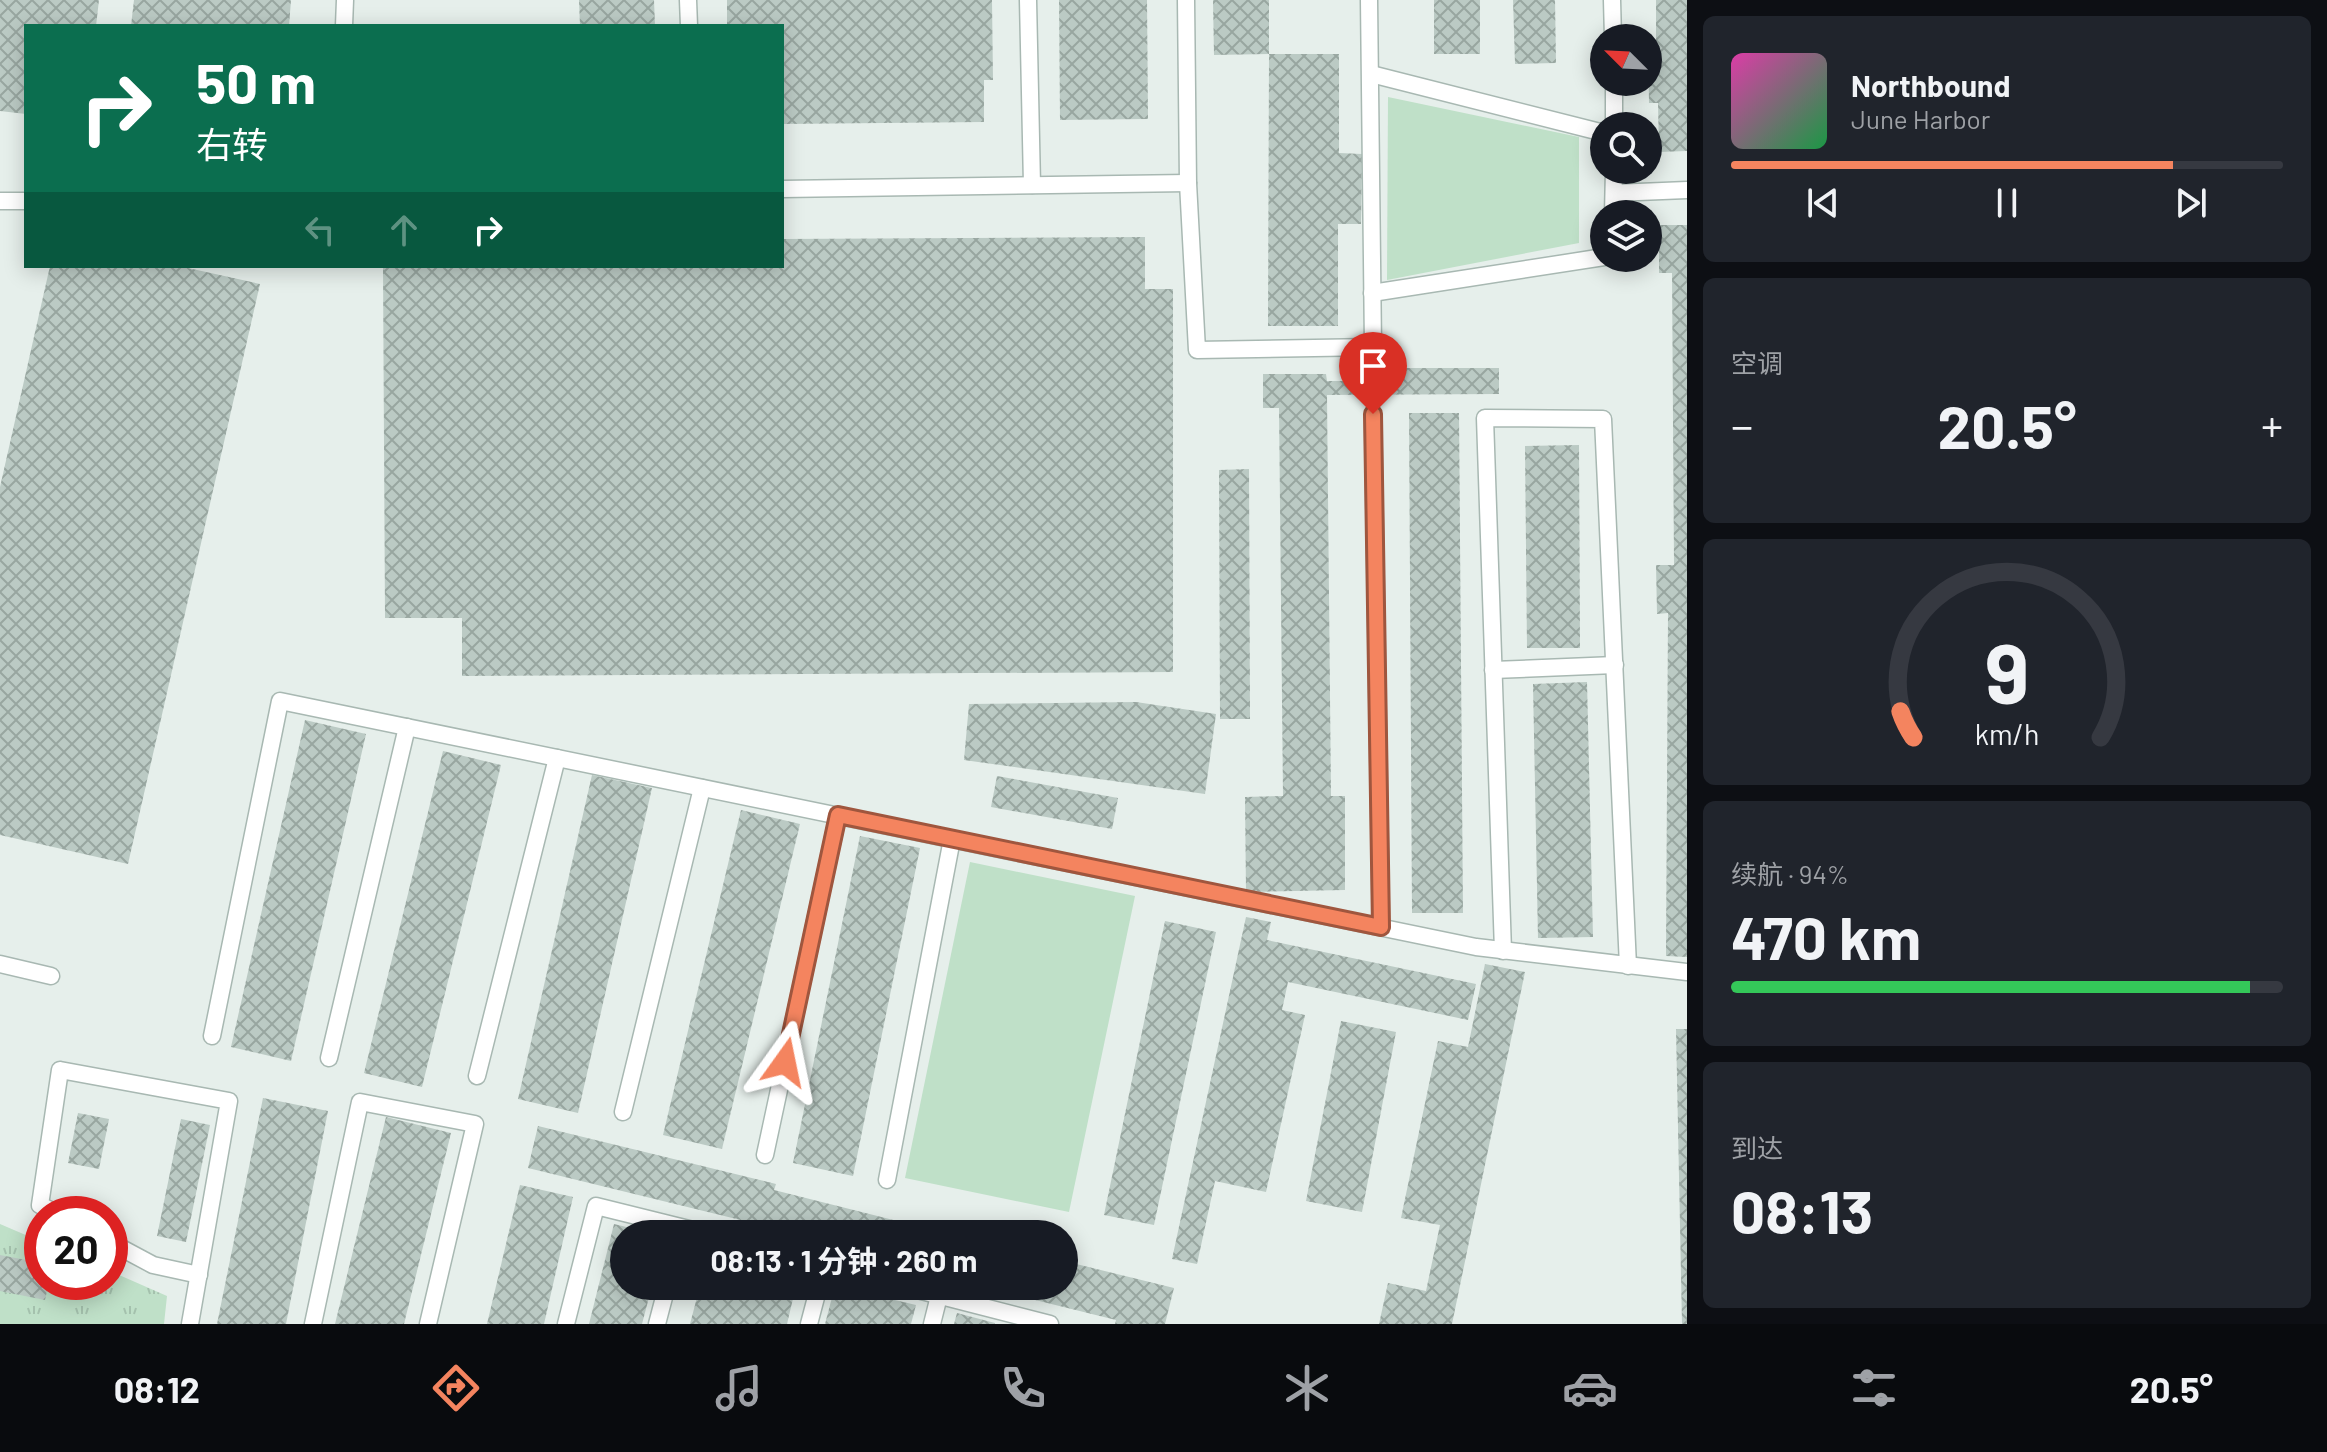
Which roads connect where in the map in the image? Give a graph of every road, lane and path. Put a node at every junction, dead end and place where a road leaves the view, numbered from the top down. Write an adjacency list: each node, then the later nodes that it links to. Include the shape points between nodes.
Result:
1 (345, 0): 7 (lane)
2 (688, 0): 8 (lane)
3 (1028, 0): 14 (lane)
4 (1186, 0): 12 (lane)
5 (1369, 0): 10 (lane)
6 (1612, 0): 9 (lane)
7 (344, 24)
8 (689, 24)
9 (1613, 24)
10 (1371, 74): 11 (lane); 22 (lane)
11 (1590, 129)
12 (1188, 183): 14 (lane); 22 (lane, via 1197,350 1373,347)
13 (1614, 184): 17 (lane)
14 (1032, 185): 15 (lane)
15 (784, 189)
16 (1687, 190): 17 (lane)
17 (1614, 193): 18 (lane)
18 (1614, 200)
19 (0, 201): 20 (lane)
20 (24, 201)
21 (1590, 259): 22 (lane)
22 (1372, 293)
23 (1373, 414): 31 (lane)
24 (1615, 665): 25 (lane); 25 (lane, via 1603,419 1485,418); 34 (lane)
25 (1493, 670): 32 (lane)
26 (407, 727): 27 (lane); 37 (lane, via 280,701); 38 (lane)
27 (557, 758): 28 (lane); 39 (lane)
28 (702, 788): 29 (lane); 40 (lane)
29 (838, 815): 30 (lane); 41 (lane)
30 (952, 839): 31 (lane); 42 (lane)
31 (1381, 927): 32 (lane)
32 (1503, 951): 34 (lane)
33 (0, 964): 36 (lane)
34 (1628, 966): 35 (lane)
35 (1687, 972)
36 (51, 976)
37 (212, 1036)
38 (329, 1058)
39 (477, 1076)
40 (623, 1112)
41 (765, 1155)
42 (887, 1180)
43 (41, 1196): 46 (lane, via 60,1070 229,1101)
44 (644, 1220): 54 (lane, via 596,1206)
45 (128, 1252): 46 (lane, via 153,1265)
46 (199, 1275): 51 (lane)
47 (663, 1300): 55 (lane)
48 (815, 1300): 56 (lane)
49 (938, 1300): 57 (lane)
50 (955, 1300): 58 (lane)
51 (190, 1324)
52 (313, 1324): 53 (lane, via 360,1102 475,1124)
53 (428, 1324)
54 (566, 1324)
55 (657, 1324)
56 (809, 1324)
57 (932, 1324)
58 (1050, 1324)

